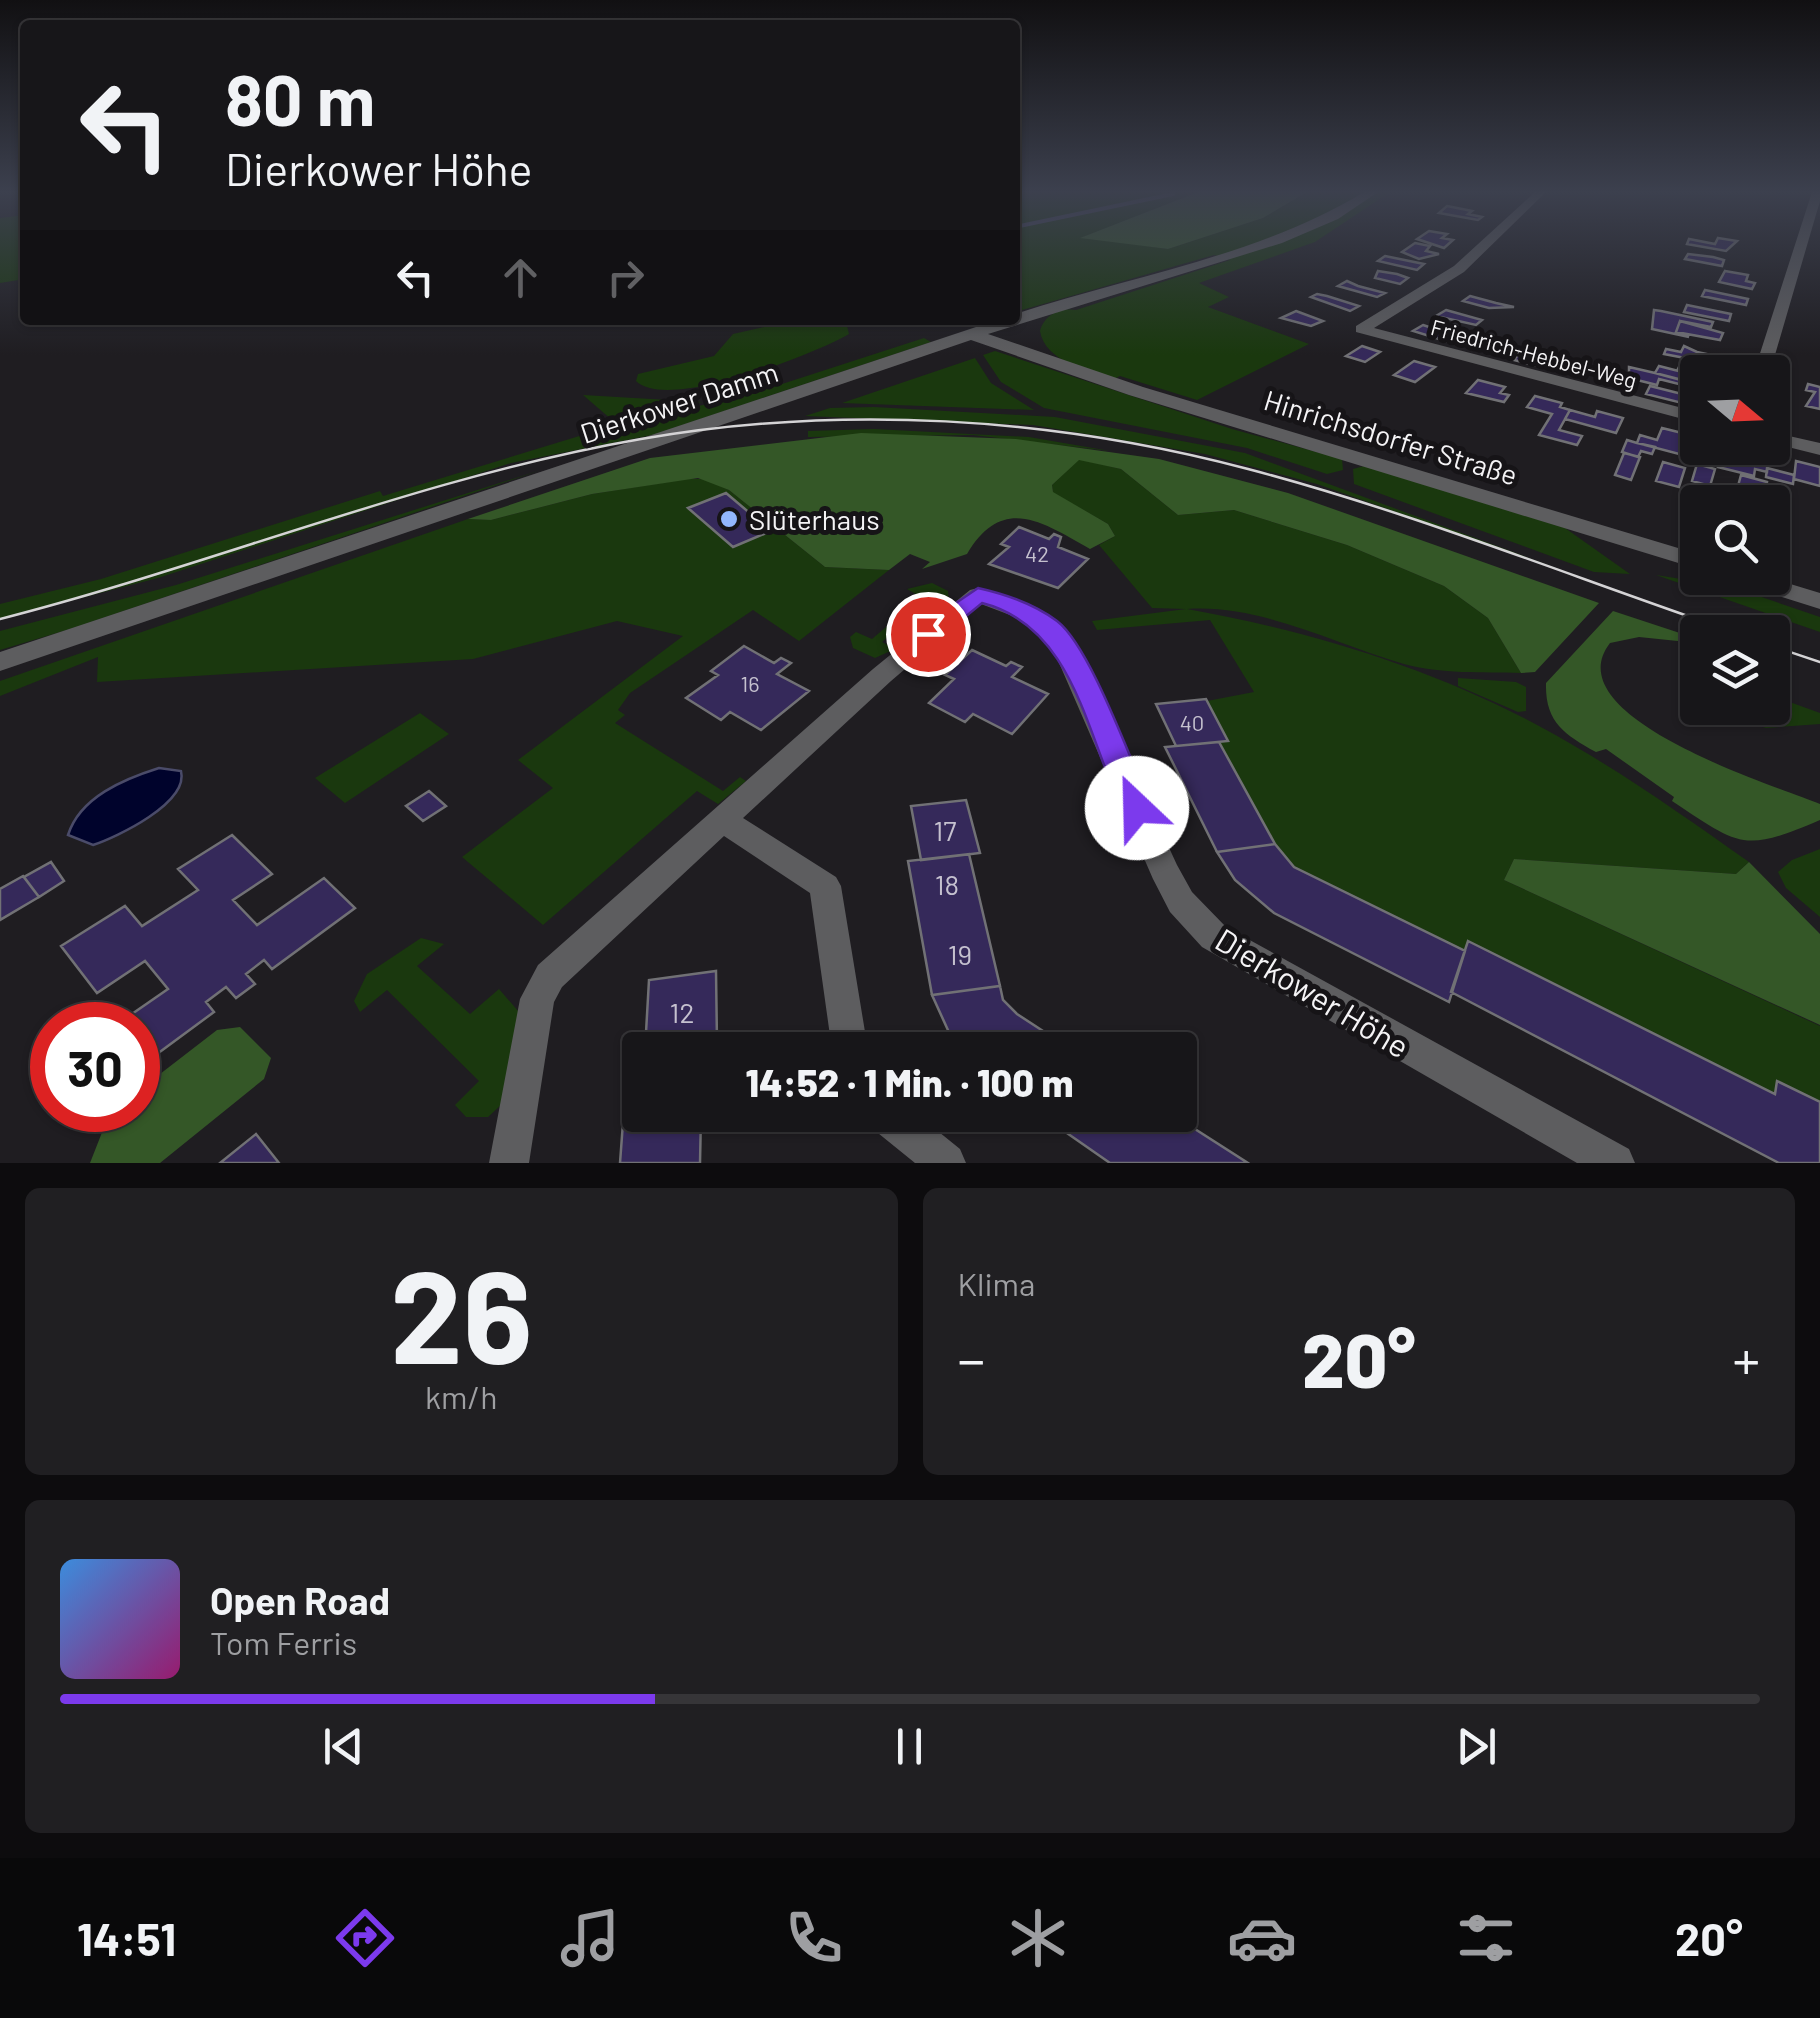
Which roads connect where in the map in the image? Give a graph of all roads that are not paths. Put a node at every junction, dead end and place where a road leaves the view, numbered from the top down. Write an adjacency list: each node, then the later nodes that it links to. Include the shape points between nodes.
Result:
1 (1254, 246): 4 (street, Dierkower Damm)
2 (1484, 246): 10 (street, Friedrich-Hebbel-Weg, via 1460,269 1361,329)
3 (1800, 246): 8 (street)
4 (1037, 312): 5 (street, Dierkower Damm); 9 (street, Hinrichsdorfer Straße, via 1034,331 1041,348)
5 (1020, 318)
6 (999, 325): 7 (street, Dierkower Damm)
7 (973, 334): 9 (street, Hinrichsdorfer Straße); 16 (street, Dierkower Damm)
8 (1767, 355)
9 (1068, 368): 13 (street, Hinrichsdorfer Straße)
10 (1680, 413)
11 (1790, 441): 12 (street)
12 (1820, 448)
13 (1680, 556)
14 (1790, 592): 15 (street)
15 (1820, 601)
16 (0, 662)
17 (721, 819): 18 (street, via 825,886); 20 (street, Dierkower Höhe, via 550,976 538,999); 22 (street, Dierkower Höhe, via 969,598 999,600 1050,628 1064,646 1164,870 1181,902 1214,937)
18 (847, 1032)
19 (908, 1132): 21 (street)
20 (509, 1163)
21 (946, 1163)
22 (1614, 1163)

